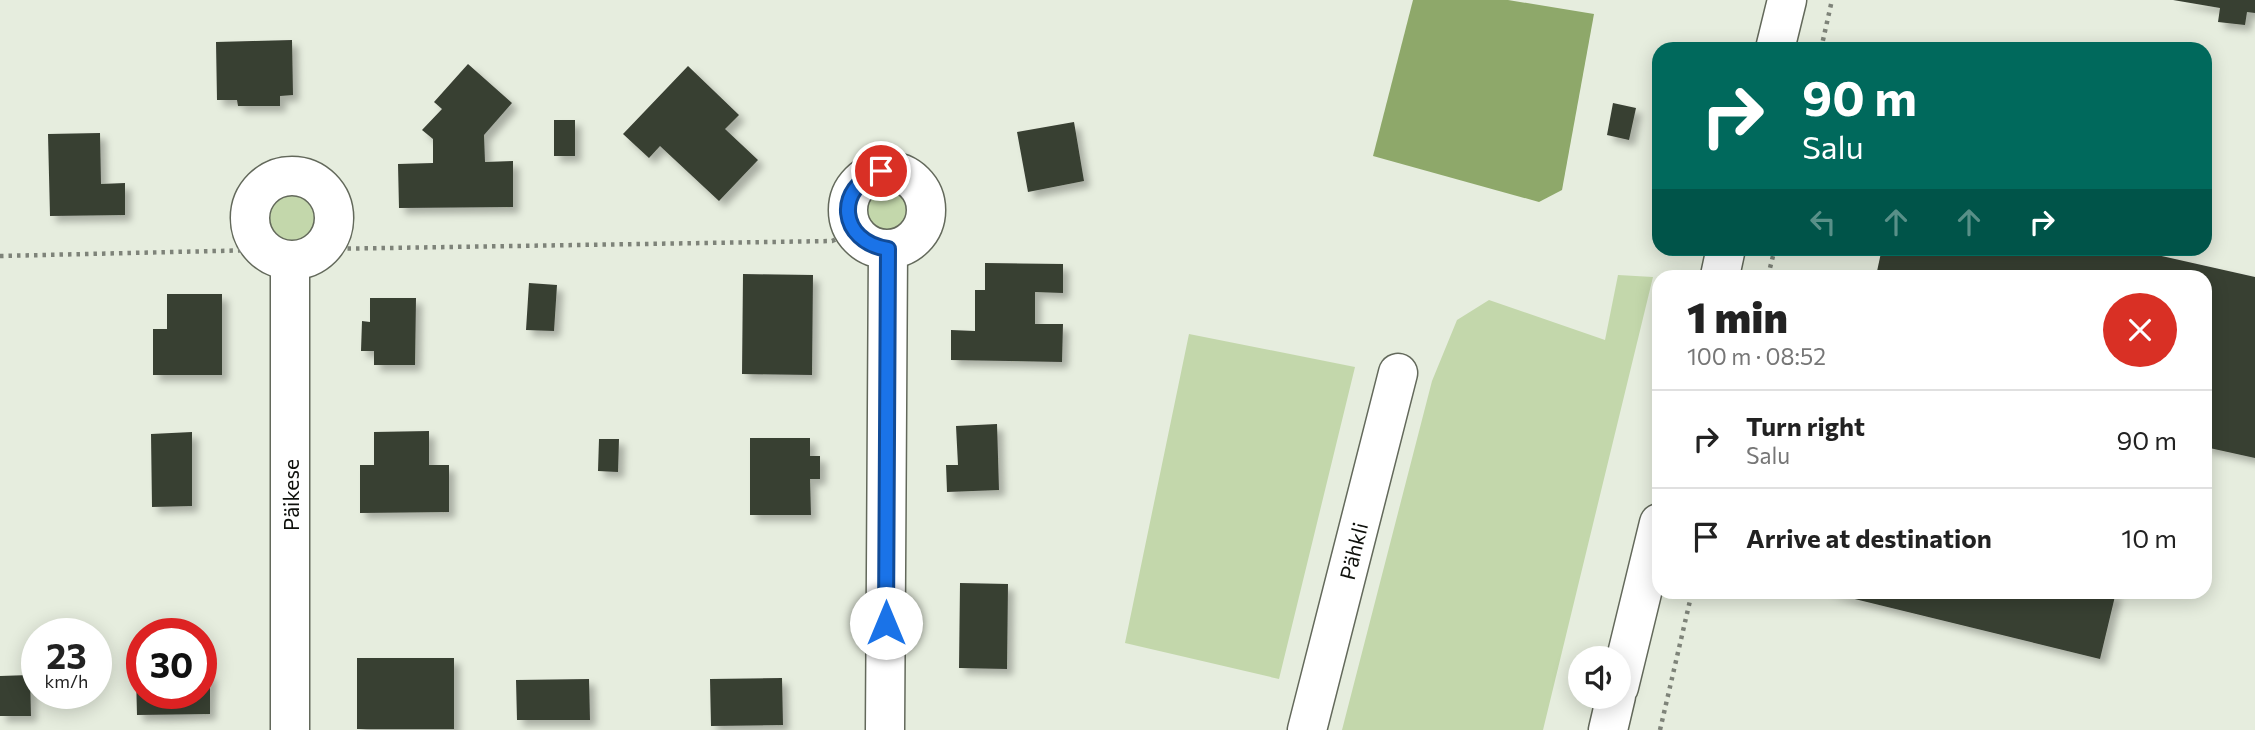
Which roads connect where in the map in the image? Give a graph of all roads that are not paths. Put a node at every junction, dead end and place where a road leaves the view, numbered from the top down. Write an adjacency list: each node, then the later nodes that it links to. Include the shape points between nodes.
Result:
1 (1787, 0): 2 (street)
2 (1777, 42)
3 (888, 249): 3 (street, via 912,240 925,219 923,194 906,175 881,171 858,183 848,206 854,231 863,241); 10 (street)
4 (291, 253): 9 (street, Päikese)
5 (1398, 373): 11 (street, Pähkli)
6 (1652, 552): 7 (street)
7 (1629, 646)
8 (1613, 709): 12 (street)
9 (290, 730)
10 (886, 730)
11 (1307, 730)
12 (1608, 730)

